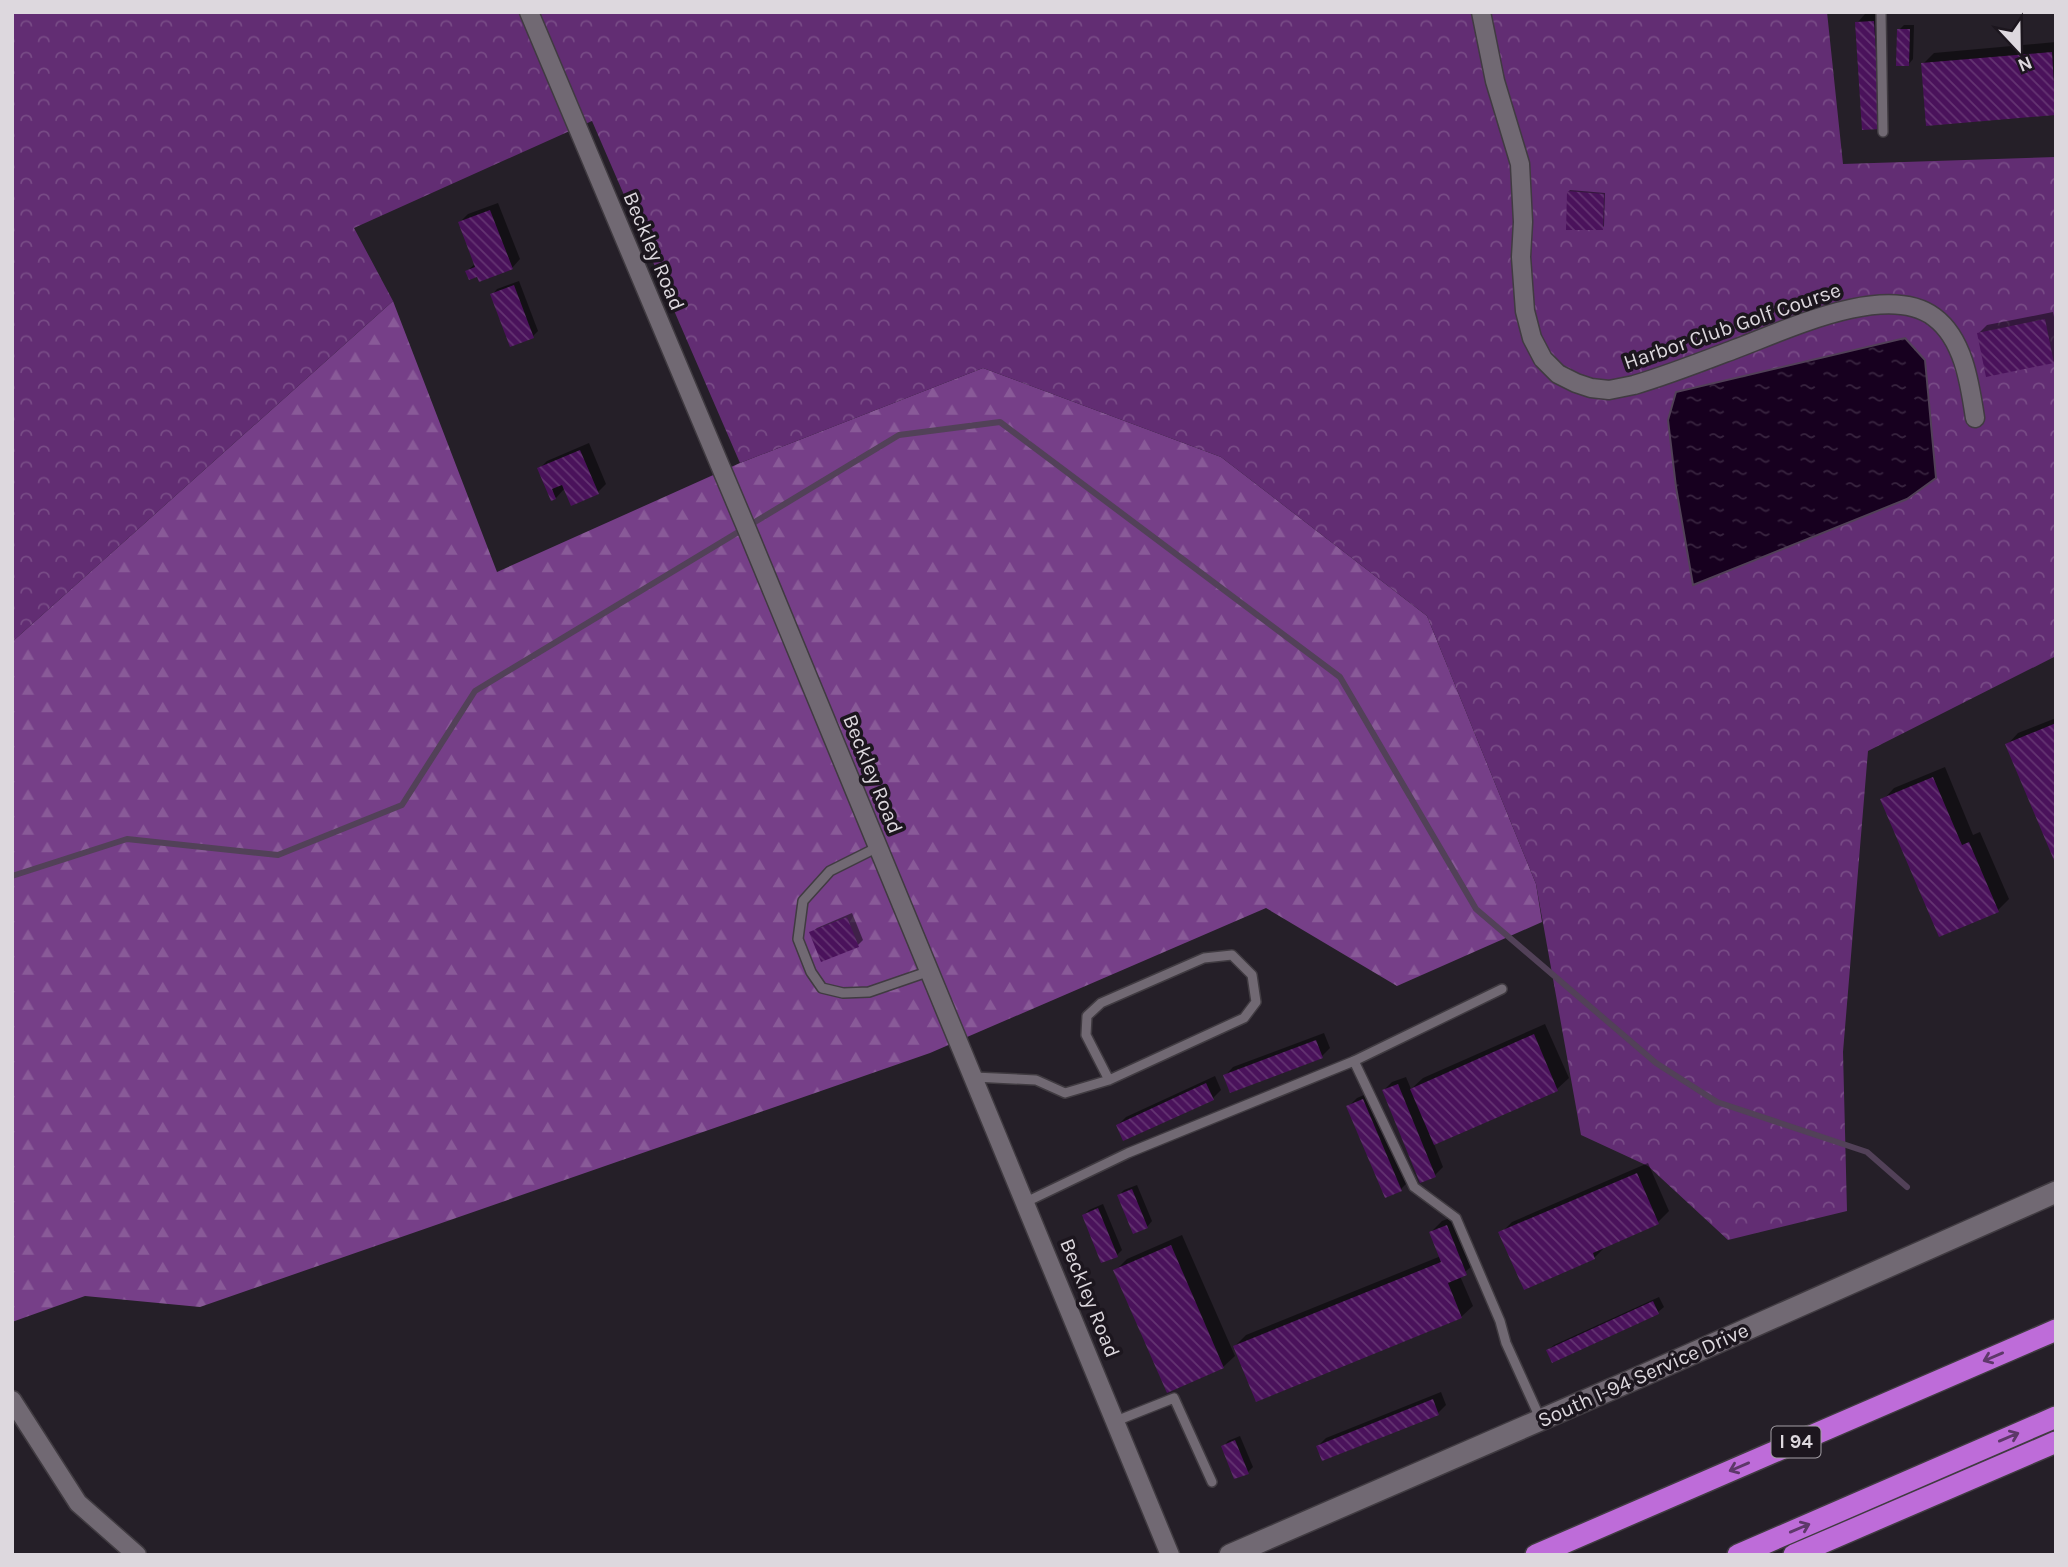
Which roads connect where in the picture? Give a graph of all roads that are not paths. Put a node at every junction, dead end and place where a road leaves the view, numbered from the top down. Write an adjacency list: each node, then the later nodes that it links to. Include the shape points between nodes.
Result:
1 (529, 12): 6 (street, Beckley Road)
2 (1481, 12): 5 (street, Harbor Club Golf Course, via 1495,81 1520,164 1525,311 1532,338 1558,374 1591,388 1634,385 1848,310 1895,304 1922,309 1945,327 1965,367)
3 (1881, 12): 4 (lane)
4 (1883, 132)
5 (1975, 418)
6 (878, 847): 7 (street, Beckley Road); 7 (lane, via 830,871 803,901 798,939 811,972 822,988 843,993 869,992)
7 (930, 971): 10 (street, Beckley Road)
8 (1502, 989): 9 (lane)
9 (1354, 1061): 13 (lane, via 1128,1153); 17 (lane, via 1414,1187 1457,1218)
10 (974, 1077): 11 (lane, via 1036,1080 1065,1093); 13 (street, Beckley Road)
11 (1109, 1080): 11 (lane, via 1244,1018 1256,1002 1252,975 1232,955 1203,958 1101,1003 1087,1016 1086,1035)
12 (2056, 1192): 17 (street, South I-94 Service Drive)
13 (1026, 1202): 18 (street, Beckley Road)
14 (2056, 1330): 24 (highway, I 94, one-way to 24)
15 (12, 1400): 21 (street, via 78,1503)
16 (2056, 1417): 25 (highway, one-way to 16)
17 (1541, 1420): 23 (street, South I-94 Service Drive)
18 (1116, 1421): 20 (lane, via 1174,1398); 22 (street, Beckley Road)
19 (2054, 1443): 26 (highway)
20 (1212, 1482)
21 (137, 1555)
22 (1170, 1555)
23 (1230, 1555)
24 (1536, 1555)
25 (1738, 1555)
26 (1794, 1555)

